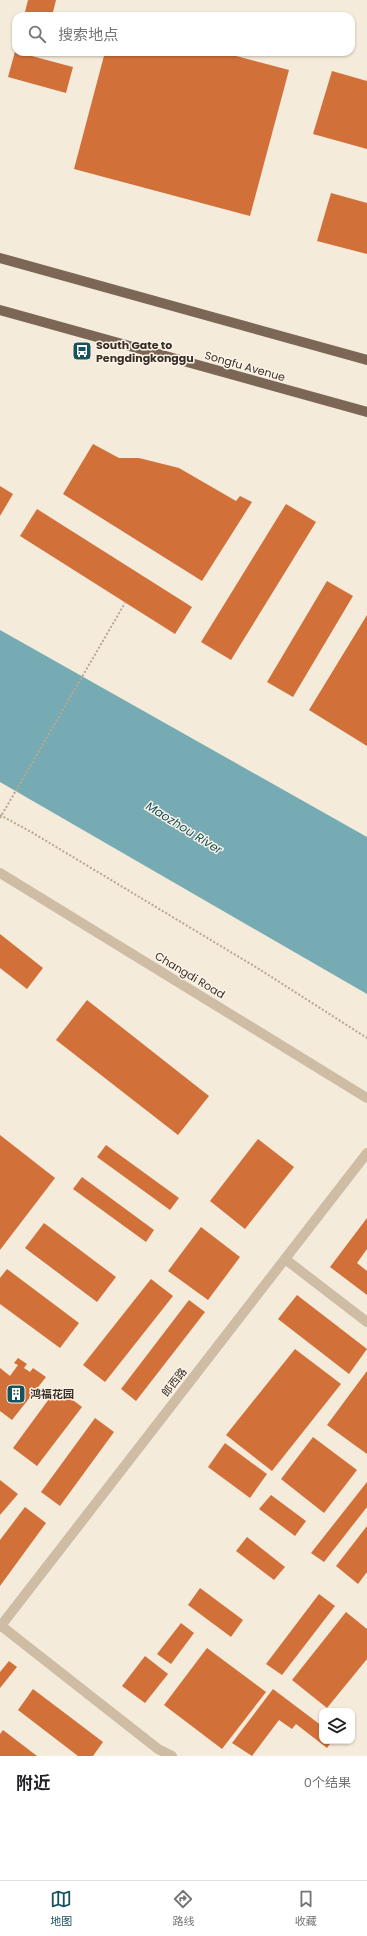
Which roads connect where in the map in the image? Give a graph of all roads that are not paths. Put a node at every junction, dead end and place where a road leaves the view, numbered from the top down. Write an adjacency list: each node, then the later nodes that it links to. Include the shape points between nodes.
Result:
1 (0, 258): 3 (main road)
2 (0, 310): 4 (main road, Songfu Avenue)
3 (367, 360)
4 (367, 412)
5 (0, 873): 6 (street, Changdi Road)
6 (367, 1098)
7 (367, 1153): 8 (street, 郎西路)
8 (285, 1259): 9 (street); 10 (street, 郎西路)
9 (367, 1322)
10 (0, 1626): 11 (street, via 158,1749)
11 (172, 1756)

